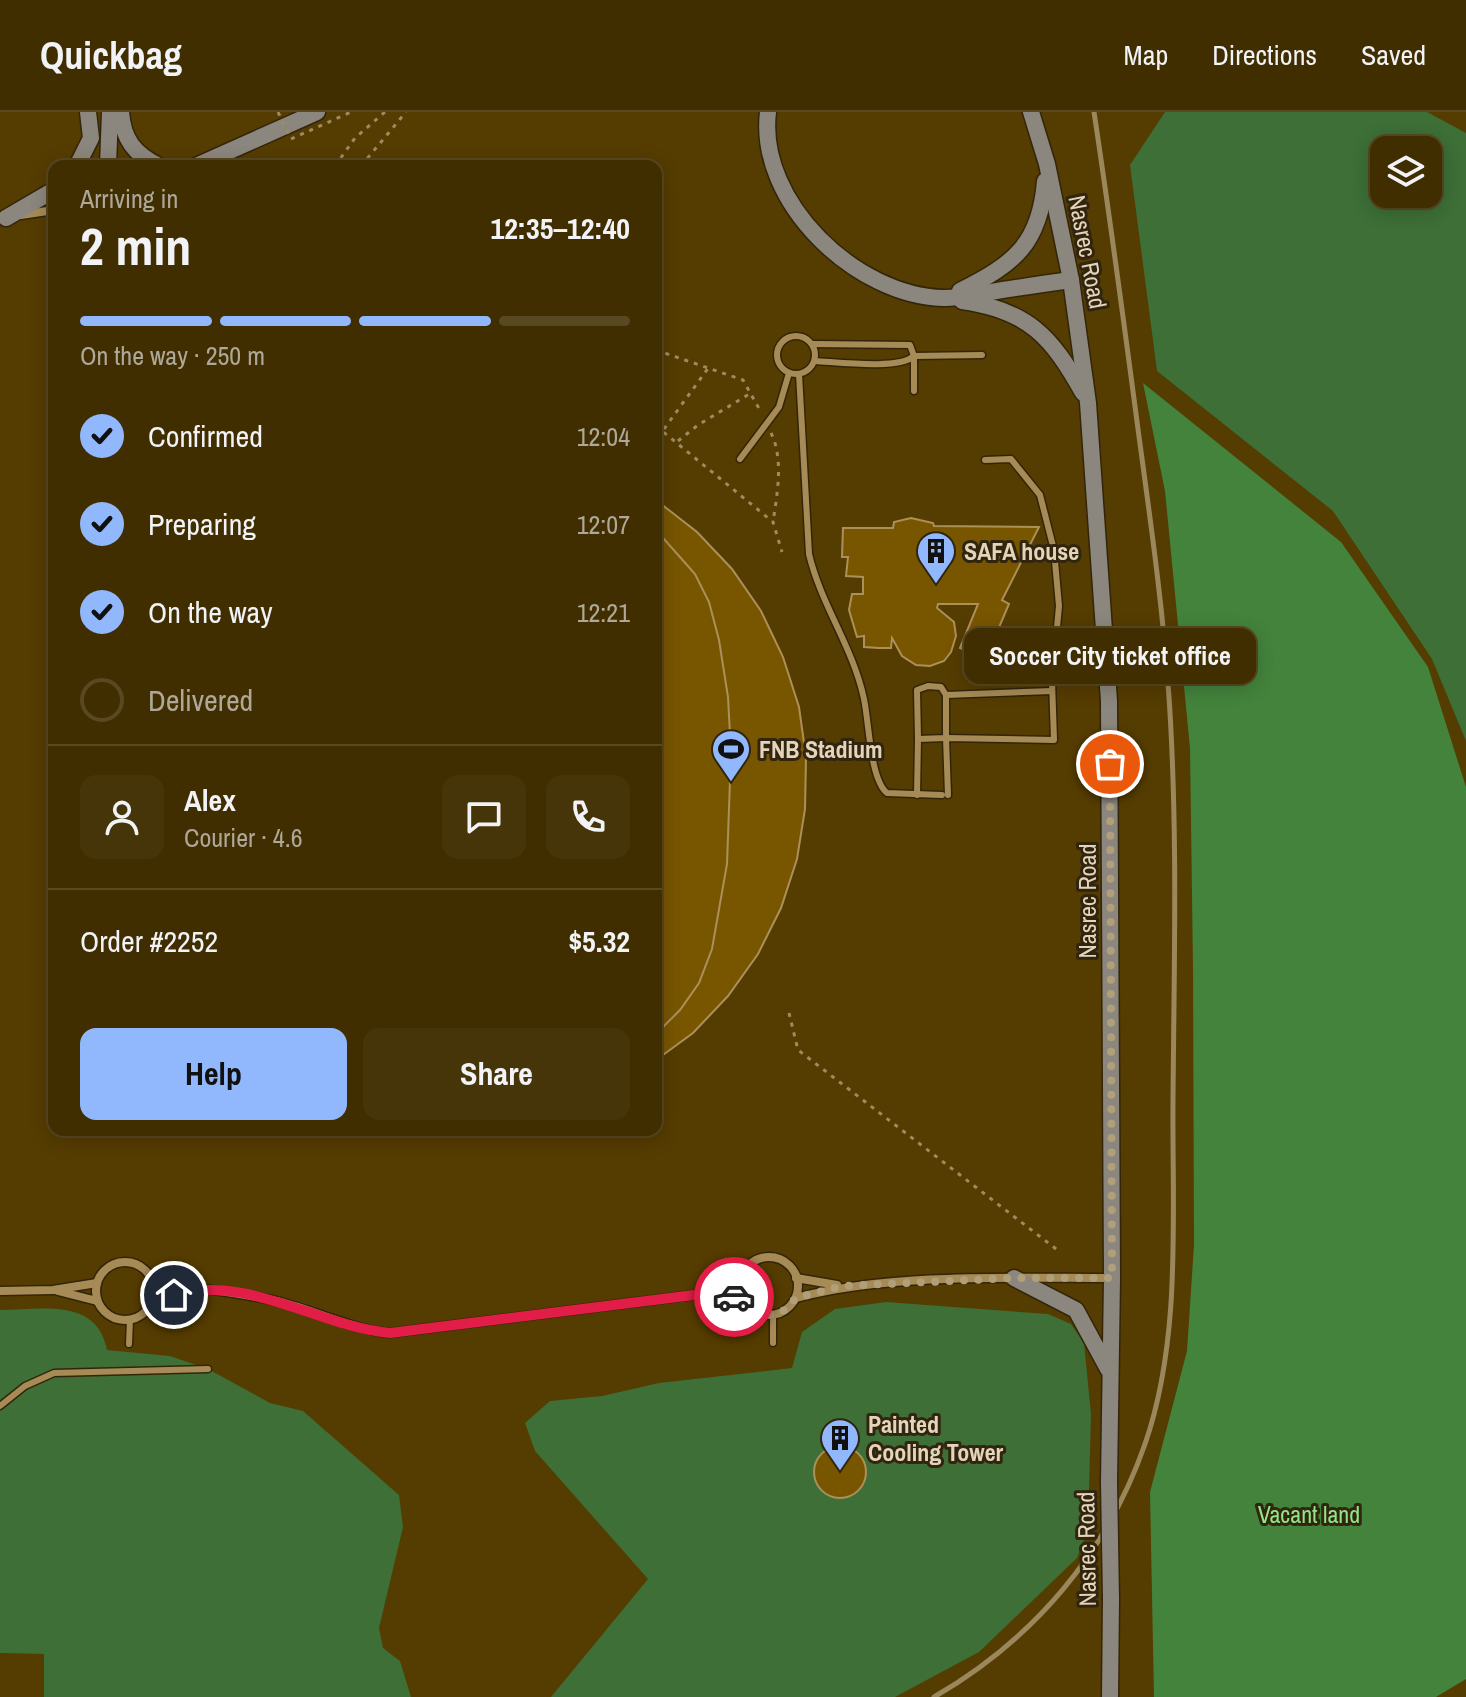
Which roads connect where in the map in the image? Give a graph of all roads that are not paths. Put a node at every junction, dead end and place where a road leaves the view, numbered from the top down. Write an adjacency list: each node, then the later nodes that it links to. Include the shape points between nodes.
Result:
1 (88, 112): 7 (main road)
2 (110, 112): 10 (main road)
3 (121, 112): 11 (main road, via 127,140)
4 (317, 112): 12 (main road)
5 (768, 112): 18 (main road, via 776,170 803,221 822,242 884,284)
6 (1031, 112): 13 (main road, Nasrec Road)
7 (91, 138): 8 (main road); 9 (main road)
8 (80, 160)
9 (92, 160)
10 (108, 160)
11 (147, 160)
12 (209, 160)
13 (1047, 164): 17 (main road, Nasrec Road); 18 (main road, via 1040,216 1017,255 1000,271)
14 (48, 193): 16 (main road)
15 (48, 211): 16 (street)
16 (3, 218)
17 (1071, 280): 18 (main road); 26 (main road, Nasrec Road)
18 (944, 298): 26 (main road, via 990,305 1031,324 1062,356)
19 (812, 344): 21 (lane, via 910,345); 22 (lane); 23 (lane, via 795,336 780,345 779,364)
20 (982, 355): 21 (lane)
21 (914, 356): 22 (lane, via 908,361); 25 (lane)
22 (815, 361): 24 (lane)
23 (789, 373): 24 (lane); 27 (lane, via 779,407)
24 (799, 374): 33 (lane, via 812,569 853,658 879,787 887,793)
25 (914, 391)
26 (1088, 403): 37 (main road, Nasrec Road, via 1109,701)
27 (740, 459)
28 (985, 460): 29 (lane, via 1011,459 1040,495 1054,550 1059,606)
29 (1052, 691): 30 (lane); 31 (lane, via 1054,740)
30 (946, 695): 31 (lane); 32 (lane, via 941,687 917,690)
31 (946, 738): 32 (lane); 33 (lane, via 945,795)
32 (918, 739): 33 (lane)
33 (917, 795)
34 (741, 1278): 35 (street, via 752,1264 768,1258 786,1263); 44 (street); 45 (street)
35 (796, 1278): 40 (street); 46 (street)
36 (1014, 1278): 37 (street); 40 (street); 54 (main road, via 1076,1310)
37 (1112, 1278): 54 (main road, Nasrec Road)
38 (152, 1281): 39 (street, via 144,1269 123,1261 106,1268); 41 (street); 48 (street)
39 (97, 1283): 42 (street); 47 (street)
40 (842, 1286): 46 (street)
41 (195, 1289): 44 (street, via 246,1294 390,1333); 48 (street)
42 (53, 1290): 43 (street); 47 (street)
43 (0, 1291)
44 (694, 1295): 45 (street)
45 (742, 1297): 49 (street, via 754,1311)
46 (796, 1298): 49 (street)
47 (97, 1301): 50 (street, via 110,1316)
48 (152, 1301): 50 (street)
49 (773, 1315): 51 (lane)
50 (130, 1319): 52 (lane)
51 (773, 1343)
52 (129, 1344)
53 (208, 1369): 55 (lane, via 54,1373 25,1386)
54 (1111, 1374): 56 (main road, Nasrec Road, bridge)
55 (0, 1406)
56 (1110, 1697)

